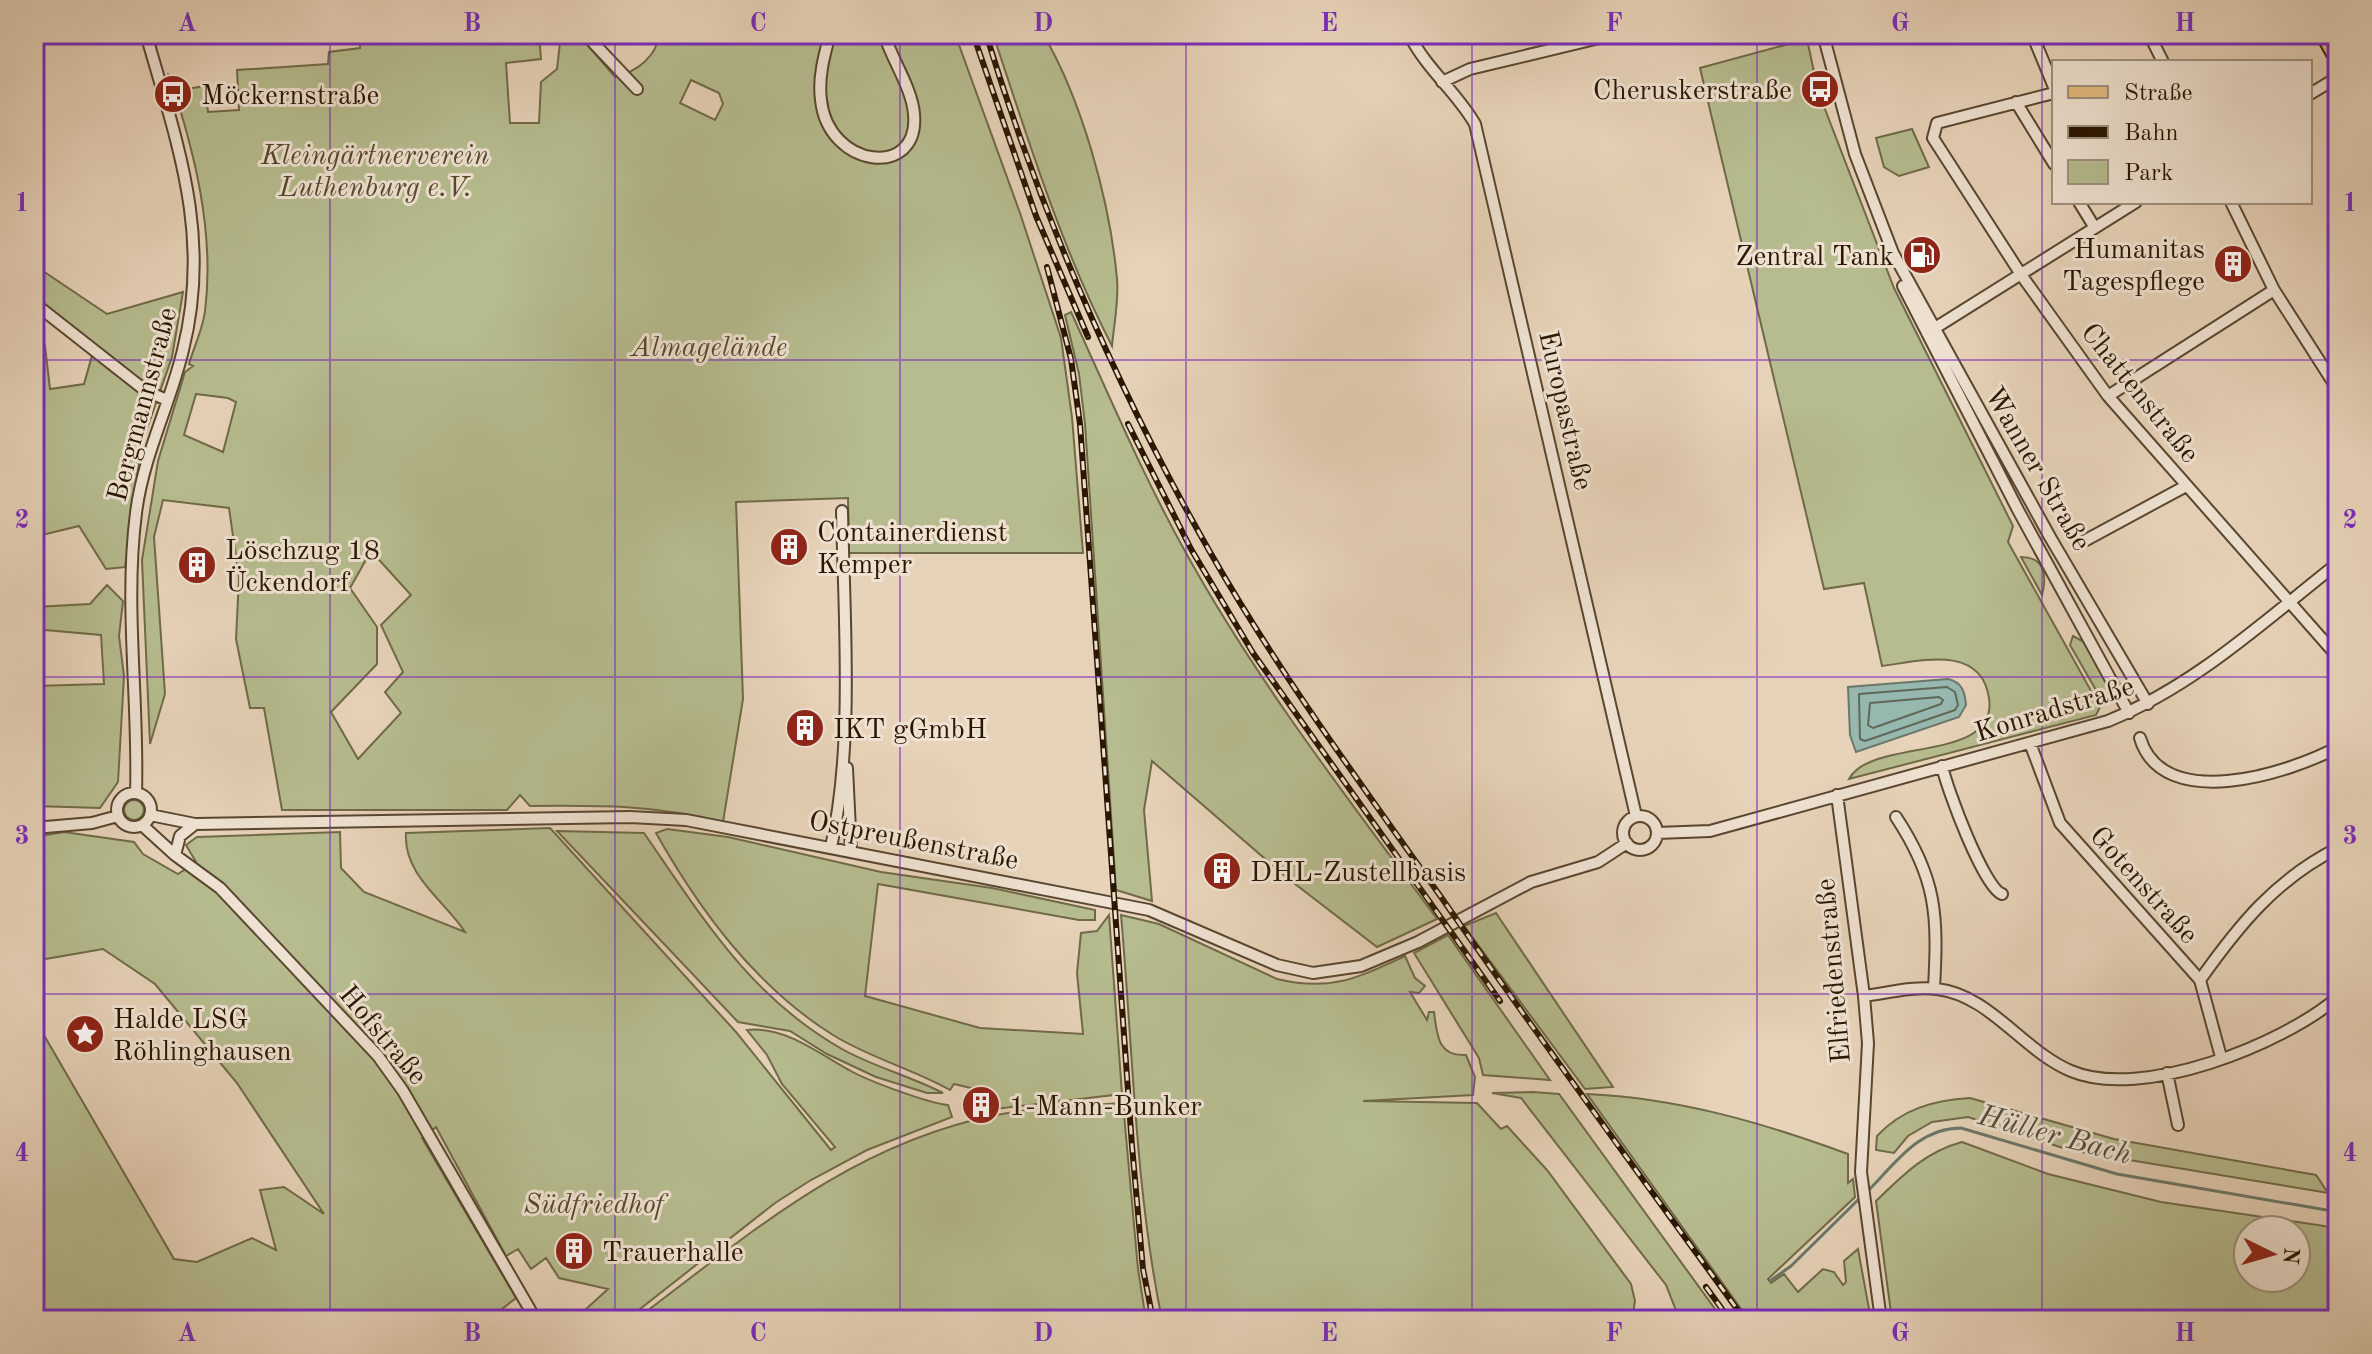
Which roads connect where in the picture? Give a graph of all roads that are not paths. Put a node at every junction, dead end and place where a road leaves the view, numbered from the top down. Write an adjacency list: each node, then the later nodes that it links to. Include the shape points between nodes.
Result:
1 (146, 34): 31 (street, Bergmannstraße, via 188,182 196,255 191,317)
2 (585, 34): 16 (street)
3 (830, 34): 4 (street, via 820,83 826,120 846,149 880,158 894,155 908,141 914,113)
4 (884, 34)
5 (1409, 34): 14 (street, Europastraße)
6 (1616, 34): 14 (street, via 1470,69)
7 (1823, 34): 28 (street, Wanner Straße, via 1855,154)
8 (2032, 34): 15 (street)
9 (2149, 34): 11 (street)
10 (2322, 34): 12 (main road)
11 (2162, 60)
12 (2338, 63)
13 (2338, 77): 18 (street)
14 (1442, 82): 49 (street, Europastraße, via 1463,102 1480,145)
15 (2052, 82)
16 (637, 89)
17 (2052, 93): 19 (street)
18 (2312, 93)
19 (2016, 102): 20 (street); 25 (street, Chattenstraße, via 1937,123 1933,138)
20 (2052, 161)
21 (2080, 204): 24 (street)
22 (2133, 204): 24 (street)
23 (2232, 204): 26 (street)
24 (2095, 228): 25 (street)
25 (2022, 276): 28 (street); 30 (street, Chattenstraße)
26 (2274, 290): 29 (street); 30 (street)
27 (34, 303): 31 (street, via 146,391)
28 (1929, 332): 38 (street, Wanner Straße); 39 (street, Wanner Straße)
29 (2338, 390)
30 (2108, 396): 32 (street, Chattenstraße)
31 (167, 400): 45 (street, Bergmannstraße, via 146,465 133,545)
32 (2186, 486): 34 (street); 36 (street, Chattenstraße)
33 (842, 511): 41 (street)
34 (2086, 540)
35 (2338, 563): 36 (street, Konradstraße)
36 (2290, 601): 37 (street, Chattenstraße); 38 (street, Konradstraße, via 2198,673)
37 (2338, 657)
38 (2148, 704): 39 (street, Konradstraße)
39 (2129, 713): 42 (street, Konradstraße)
40 (2140, 738): 43 (street, via 2149,759 2164,770 2204,780 2273,774)
41 (843, 742): 56 (street); 58 (street)
42 (2030, 743): 44 (street, Konradstraße); 61 (street, Gotenstraße, via 2060,823)
43 (2336, 752)
44 (1942, 766): 46 (street, Konradstraße); 60 (street, via 1976,858 1992,888)
45 (136, 793): 47 (street, via 146,799); 48 (street, via 122,798)
46 (1837, 795): 54 (street, via 1710,831); 63 (street, Elfriedenstraße)
47 (150, 815): 51 (street, Ostpreußenstraße); 52 (street)
48 (118, 816): 52 (street, via 125,825); 53 (street)
49 (1636, 816): 54 (street, via 1649,819); 55 (street, via 1624,826)
50 (1896, 817): 62 (street, via 1919,854 1934,896)
51 (195, 824): 56 (street, Ostpreußenstraße, via 654,818); 59 (street, via 180,836)
52 (142, 825): 59 (street, Hofstraße)
53 (34, 828)
54 (1657, 833): 55 (street, via 1643,850)
55 (1627, 843): 58 (street, Ostpreußenstraße, via 1598,862 1531,882 1405,947 1361,966 1327,973 1277,965 1149,910)
56 (831, 847): 58 (street, Ostpreußenstraße)
57 (2338, 848): 61 (street, via 2259,902)
58 (851, 851)
59 (175, 855): 68 (street, Hofstraße, via 220,888 378,1056)
60 (2002, 894)
61 (2200, 980): 65 (street, Gotenstraße)
62 (1934, 988): 63 (street); 66 (street, via 1974,1003 2073,1072 2110,1078)
63 (1864, 996): 69 (street, Elfriedenstraße, via 1868,1043 1861,1172)
64 (2338, 997): 65 (street, via 2307,1020)
65 (2221, 1057): 66 (street)
66 (2167, 1073): 67 (street)
67 (2178, 1125)
68 (536, 1320)
69 (1881, 1320)

